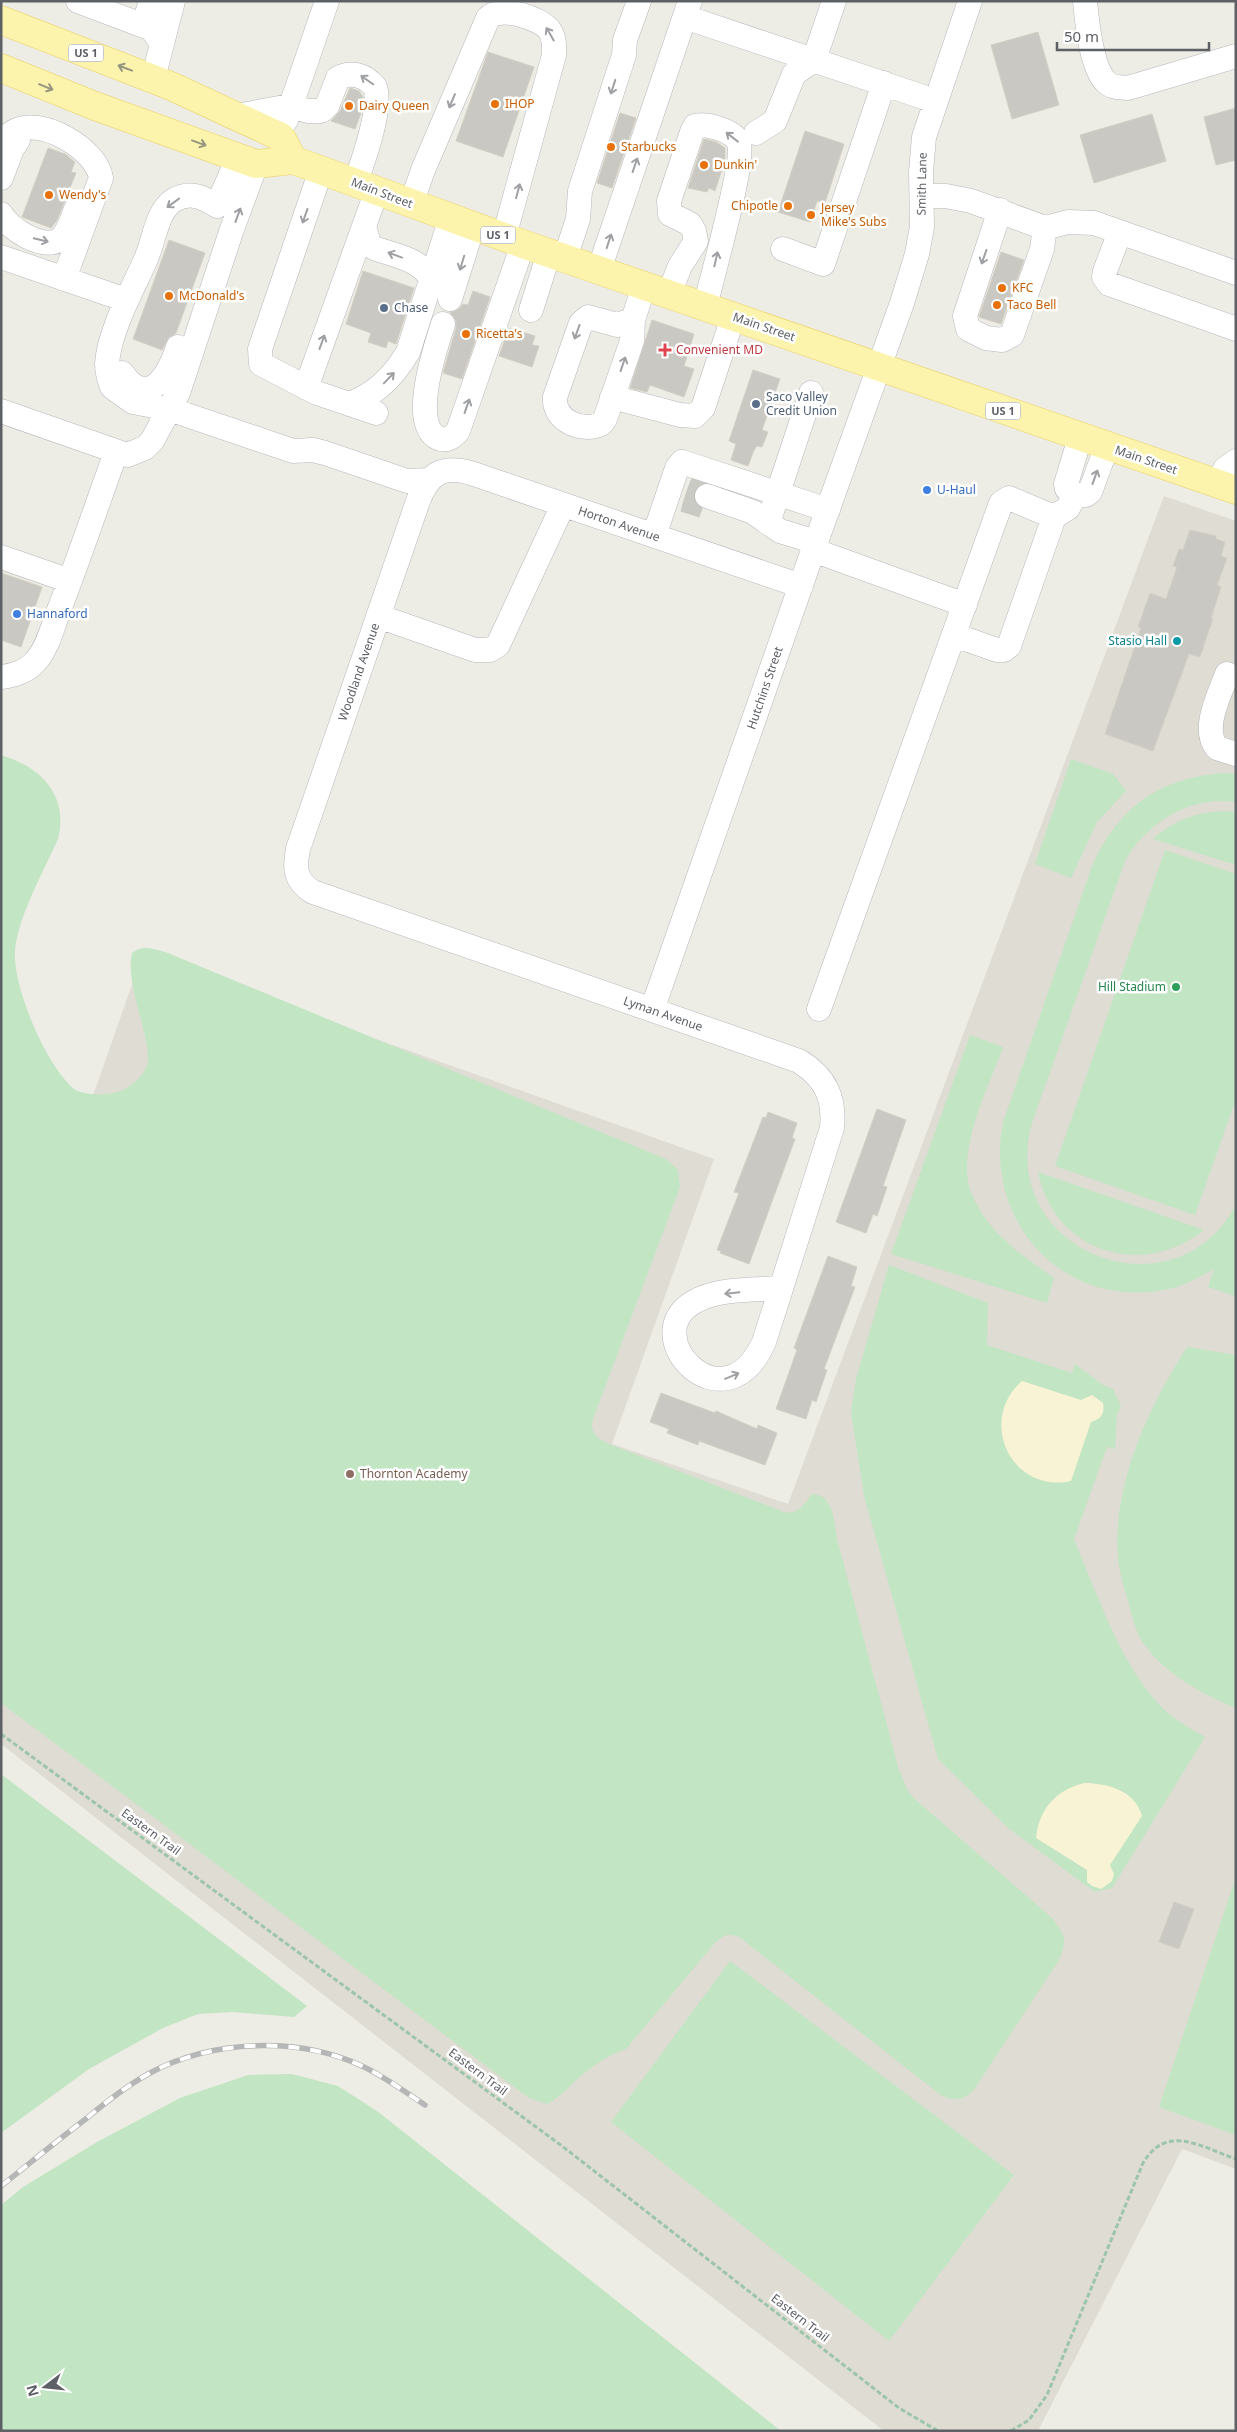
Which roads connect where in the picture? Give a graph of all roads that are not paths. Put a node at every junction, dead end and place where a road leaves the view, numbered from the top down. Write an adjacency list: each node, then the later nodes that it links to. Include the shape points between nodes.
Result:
1 (78, 1): 7 (street)
2 (327, 1): 17 (street)
3 (639, 1): 39 (street, one-way to 39, via 580,191 578,219)
4 (834, 1): 12 (street)
5 (970, 1): 16 (street, Smith Lane)
6 (1085, 1): 11 (street, via 1098,68 1107,83 1115,87 1128,88)
7 (132, 9): 10 (street); 10 (street, via 156,32)
8 (688, 9): 12 (street); 42 (street, one-way to 8)
9 (1, 20): 14 (main road, Main Street / US 1, one-way to 9)
10 (162, 44): 14 (street)
11 (1236, 56)
12 (814, 60): 15 (street); 20 (street, via 794,74 775,121)
13 (1, 68): 24 (main road, Main Street / US 1, one-way to 24)
14 (153, 79): 18 (main road, Main Street / US 1)
15 (884, 83): 16 (street); 37 (street, via 823,264)
16 (936, 101): 28 (street, Smith Lane, via 921,154)
17 (290, 106): 18 (street); 22 (street); 27 (street, one-way to 17, via 365,158 377,106 372,83 360,76 345,75 338,78 321,111)
18 (236, 116): 22 (main road, Main Street / US 1)
19 (41, 129): 21 (street); 23 (street, via 15,131); 26 (street, via 18,139)
20 (756, 133)
21 (81, 148): 31 (street, one-way to 21, via 7,223 34,239 50,242 60,239 69,227 89,172); 44 (street, via 97,165 100,178)
22 (287, 148): 24 (main road, Main Street / US 1); 25 (main road, Main Street / US 1)
23 (1, 152)
24 (247, 161): 38 (street, one-way to 24); 41 (street, one-way to 41, via 216,206 196,195 173,200 165,209)
25 (321, 170): 27 (main road, Main Street / US 1); 56 (street, one-way to 56, via 260,349 260,364)
26 (1, 178)
27 (366, 186): 29 (main road, Main Street / US 1); 33 (street)
28 (922, 196): 30 (street, via 958,198); 55 (street, Smith Lane, via 922,227 917,254)
29 (411, 204): 32 (main road, Main Street / US 1); 36 (street, one-way to 29, via 554,55 550,31 533,20 500,11 488,18)
30 (1000, 210): 34 (street); 34 (street, one-way to 34, via 965,316 968,329 979,335 1002,340 1014,331 1042,249)
31 (1, 214)
32 (462, 222): 36 (main road, Main Street / US 1); 45 (street); 48 (street, one-way to 48)
33 (364, 226): 45 (street, one-way to 33, via 428,271 415,263 369,244); 56 (street, one-way to 33)
34 (1045, 228): 35 (street, via 1068,222 1094,223)
35 (1120, 232): 43 (street); 54 (street, via 1105,271 1104,277 1109,284)
36 (513, 241): 39 (main road, Main Street / US 1); 64 (street, one-way to 36, via 453,437 458,431)
37 (783, 249)
38 (225, 252): 41 (street, via 201,278 170,369 159,384 146,389 128,381 120,367 143,288); 60 (street)
39 (557, 256): 42 (main road, Main Street / US 1); 50 (street)
40 (1, 257): 44 (street)
41 (146, 260): 47 (street, Horton Avenue)
42 (599, 270): 46 (main road, Main Street / US 1)
43 (1236, 273)
44 (64, 279): 47 (street)
45 (432, 281): 59 (street, one-way to 45, via 377,389 400,366 414,336)
46 (657, 290): 49 (main road, Main Street / US 1); 49 (street, one-way to 46, via 740,148 736,138 730,134 704,125 696,126 692,132 669,201 670,214 690,224 696,241 680,266); 52 (street)
47 (126, 300): 60 (street, Horton Avenue, via 107,364 112,386 133,402)
48 (450, 300)
49 (705, 307): 51 (main road, Main Street / US 1)
50 (531, 310)
51 (733, 317): 55 (main road, Main Street / US 1); 58 (street, via 703,408 695,416)
52 (633, 320): 58 (street, one-way to 52, via 632,341); 58 (street, one-way to 58, via 617,324 588,317 584,319 554,405 565,420 595,427 604,419)
53 (443, 324): 64 (street, via 428,374 424,402 430,427)
54 (1236, 329)
55 (879, 367): 63 (main road, Main Street / US 1); 74 (street, Hutchins Street)
56 (306, 388): 59 (street)
57 (812, 393): 71 (street)
58 (612, 397)
59 (349, 404): 62 (street)
60 (170, 409): 66 (street, via 152,441 144,448 127,455); 68 (street, Horton Avenue, via 293,451 325,453 407,481)
61 (1, 410): 66 (street)
62 (376, 413)
63 (1080, 438): 65 (main road, Main Street / US 1); 72 (street, via 1066,484)
64 (439, 439): 68 (street)
65 (1107, 446): 69 (main road, Main Street / US 1); 72 (street, one-way to 65, via 1090,492)
66 (116, 452): 80 (street)
67 (1236, 460): 69 (street, via 1225,469)
68 (434, 476): 73 (street, Horton Avenue, via 460,470); 83 (street, Woodland Avenue, via 418,501)
69 (1227, 487)
70 (688, 490): 71 (street, via 680,464 686,462); 75 (street, via 743,498); 77 (street)
71 (777, 493): 74 (street); 75 (street)
72 (1075, 495): 76 (street, via 1068,508)
73 (563, 505): 77 (street, Horton Avenue); 83 (street, via 498,644 490,650 476,650)
74 (828, 510): 78 (street, Hutchins Street)
75 (760, 517): 78 (street, via 780,531)
76 (1054, 517): 82 (street, via 1009,498 1004,500); 84 (street, via 1009,646 997,650)
77 (654, 536): 81 (street, Horton Avenue)
78 (814, 546): 81 (street, Hutchins Street); 82 (street)
79 (1, 557): 80 (street)
80 (70, 581): 86 (street, via 36,662 17,674)
81 (800, 586): 90 (street, Hutchins Street)
82 (965, 605): 84 (street)
83 (378, 616): 88 (street, Woodland Avenue, via 298,849)
84 (954, 635): 89 (street)
85 (1227, 674): 87 (street, via 1212,721 1212,738 1217,748)
86 (1, 677)
87 (1236, 754)
88 (297, 877): 90 (street, Lyman Avenue, via 303,885 322,895)
89 (819, 1009)
90 (652, 1010): 91 (street, Lyman Avenue, via 799,1061 816,1073 828,1089 833,1108 832,1128)
91 (780, 1288): 91 (street, Lyman Avenue, one-way to 91, via 715,1295 690,1304 675,1329 675,1341 684,1361 695,1371 713,1379 729,1378 746,1368 764,1342)

